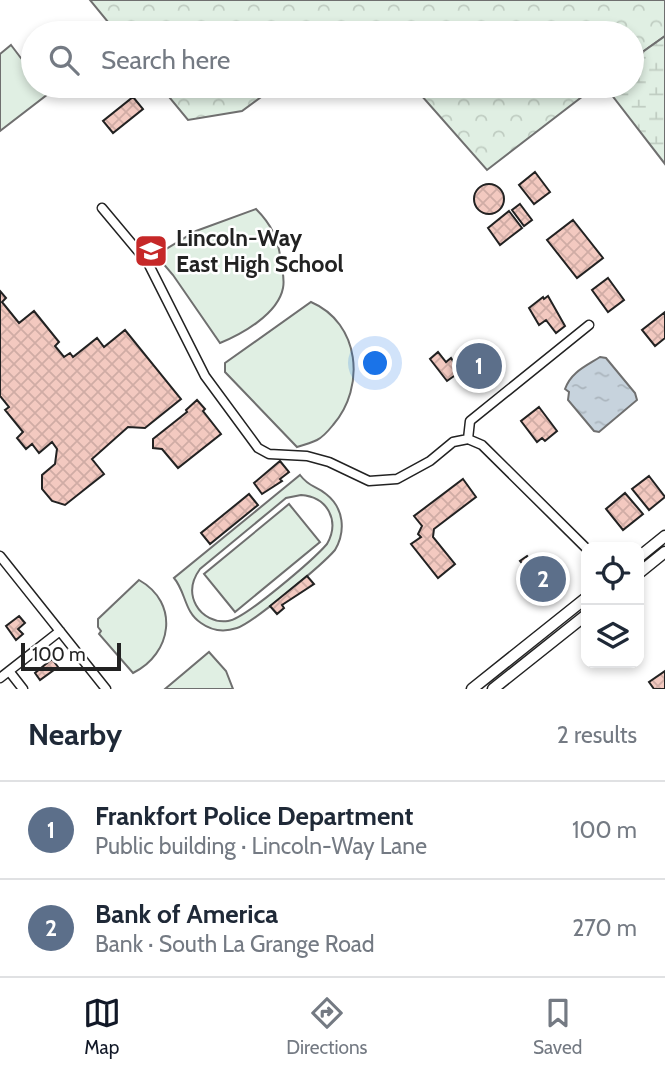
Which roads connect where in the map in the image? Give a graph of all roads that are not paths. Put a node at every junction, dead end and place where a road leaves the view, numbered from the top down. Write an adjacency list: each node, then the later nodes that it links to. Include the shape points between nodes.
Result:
1 (102, 208): 3 (street, via 148,263 205,376 258,448 269,454 329,462 369,481 397,479 453,442)
2 (589, 324): 3 (street, via 470,421)
3 (468, 439): 5 (street, via 482,444)
4 (665, 536): 7 (main road)
5 (581, 543)
6 (665, 552): 9 (main road)
7 (644, 553)
8 (0, 556): 12 (street)
9 (644, 569)
10 (581, 602): 17 (main road)
11 (581, 619): 18 (main road)
12 (60, 631): 13 (street); 16 (street)
13 (9, 671): 14 (street); 15 (street)
14 (0, 678)
15 (23, 689)
16 (106, 689)
17 (472, 689)
18 (493, 689)

